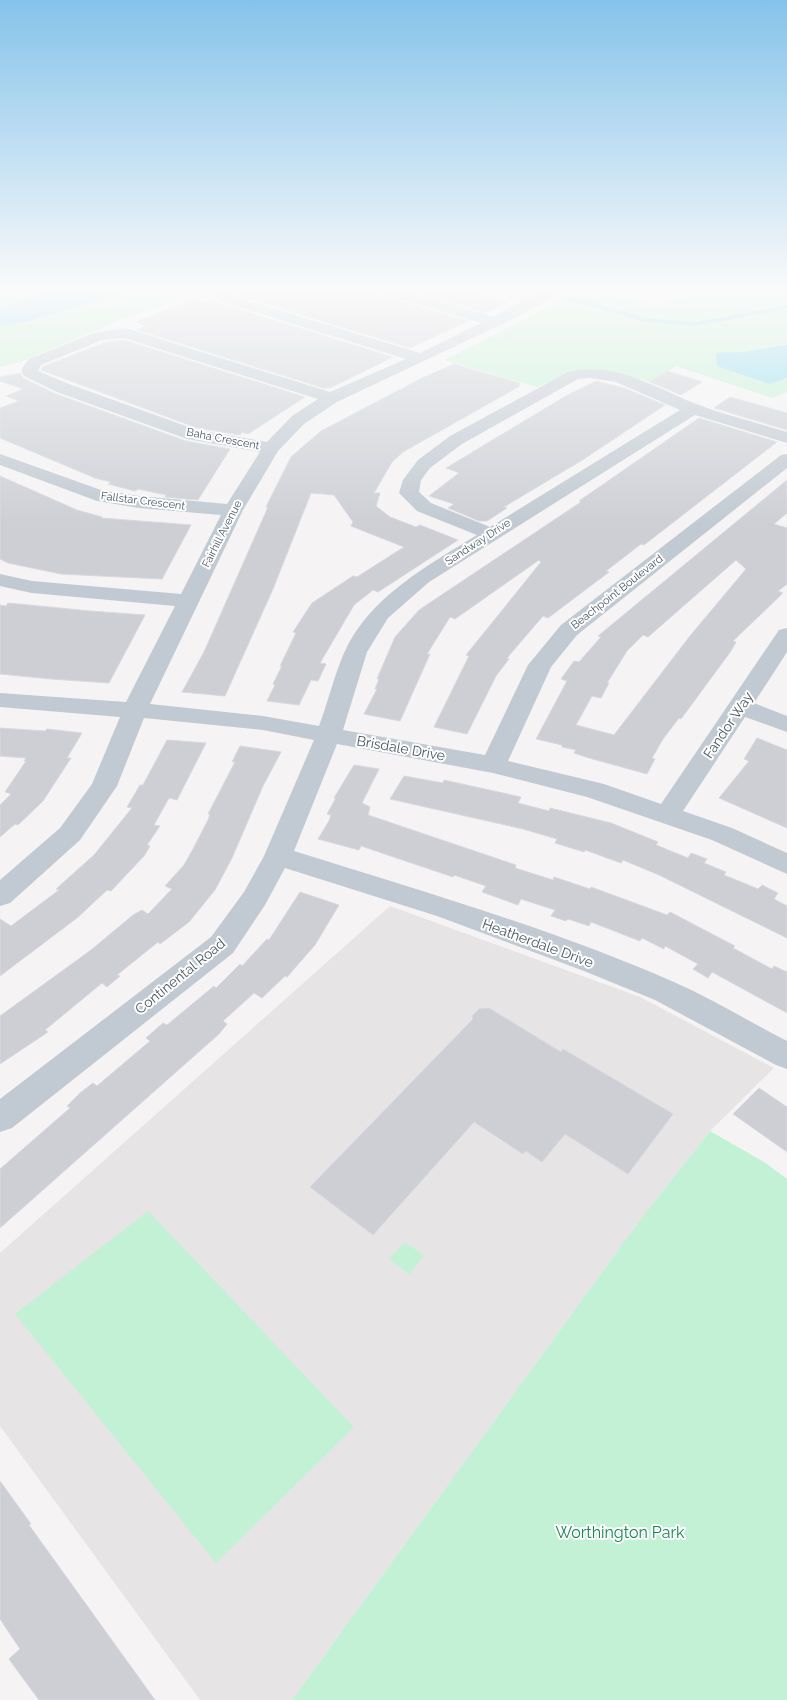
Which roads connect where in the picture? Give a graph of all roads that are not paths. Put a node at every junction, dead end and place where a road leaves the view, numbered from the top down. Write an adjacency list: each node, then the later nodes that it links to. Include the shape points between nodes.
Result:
1 (31, 366): 7 (street, Baha Crescent, via 30,373 63,388 193,434)
2 (229, 366): 4 (street, Baha Crescent)
3 (402, 366): 4 (street, Fairhill Avenue)
4 (331, 398): 7 (street, Fairhill Avenue, via 298,420)
5 (693, 409): 6 (street); 11 (street, Sandway Drive); 11 (street, via 646,387 610,375 586,373 574,375 456,440 424,464 412,480 409,493 424,507)
6 (787, 438)
7 (270, 448): 10 (street, Fairhill Avenue)
8 (0, 458): 10 (street, Fallstar Crescent, via 97,495)
9 (787, 459): 20 (street, Beachpoint Boulevard, via 568,630 540,665)
10 (233, 510): 13 (street, Fairhill Avenue)
11 (491, 534): 19 (street, Sandway Drive, via 422,578 380,614 356,652)
12 (0, 580): 13 (street, via 32,587)
13 (190, 601): 17 (street, Fairhill Avenue)
14 (787, 635): 16 (street, Fandor Way)
15 (0, 700): 17 (street, Brisdale Drive)
16 (741, 707): 18 (street); 21 (street, Fandor Way)
17 (135, 710): 19 (street, Brisdale Drive, via 263,723); 24 (street, Fairhill Avenue, via 104,786 70,834)
18 (787, 725)
19 (329, 734): 20 (street, Brisdale Drive); 22 (street, Continental Road)
20 (493, 764): 21 (street, Brisdale Drive, via 595,790)
21 (668, 814): 23 (street, Brisdale Drive)
22 (278, 856): 25 (street, Heatherdale Drive, via 447,909 595,963 666,992); 26 (street, Continental Road, via 255,898 222,945)
23 (787, 864)
24 (0, 896)
25 (787, 1056)
26 (0, 1118)

